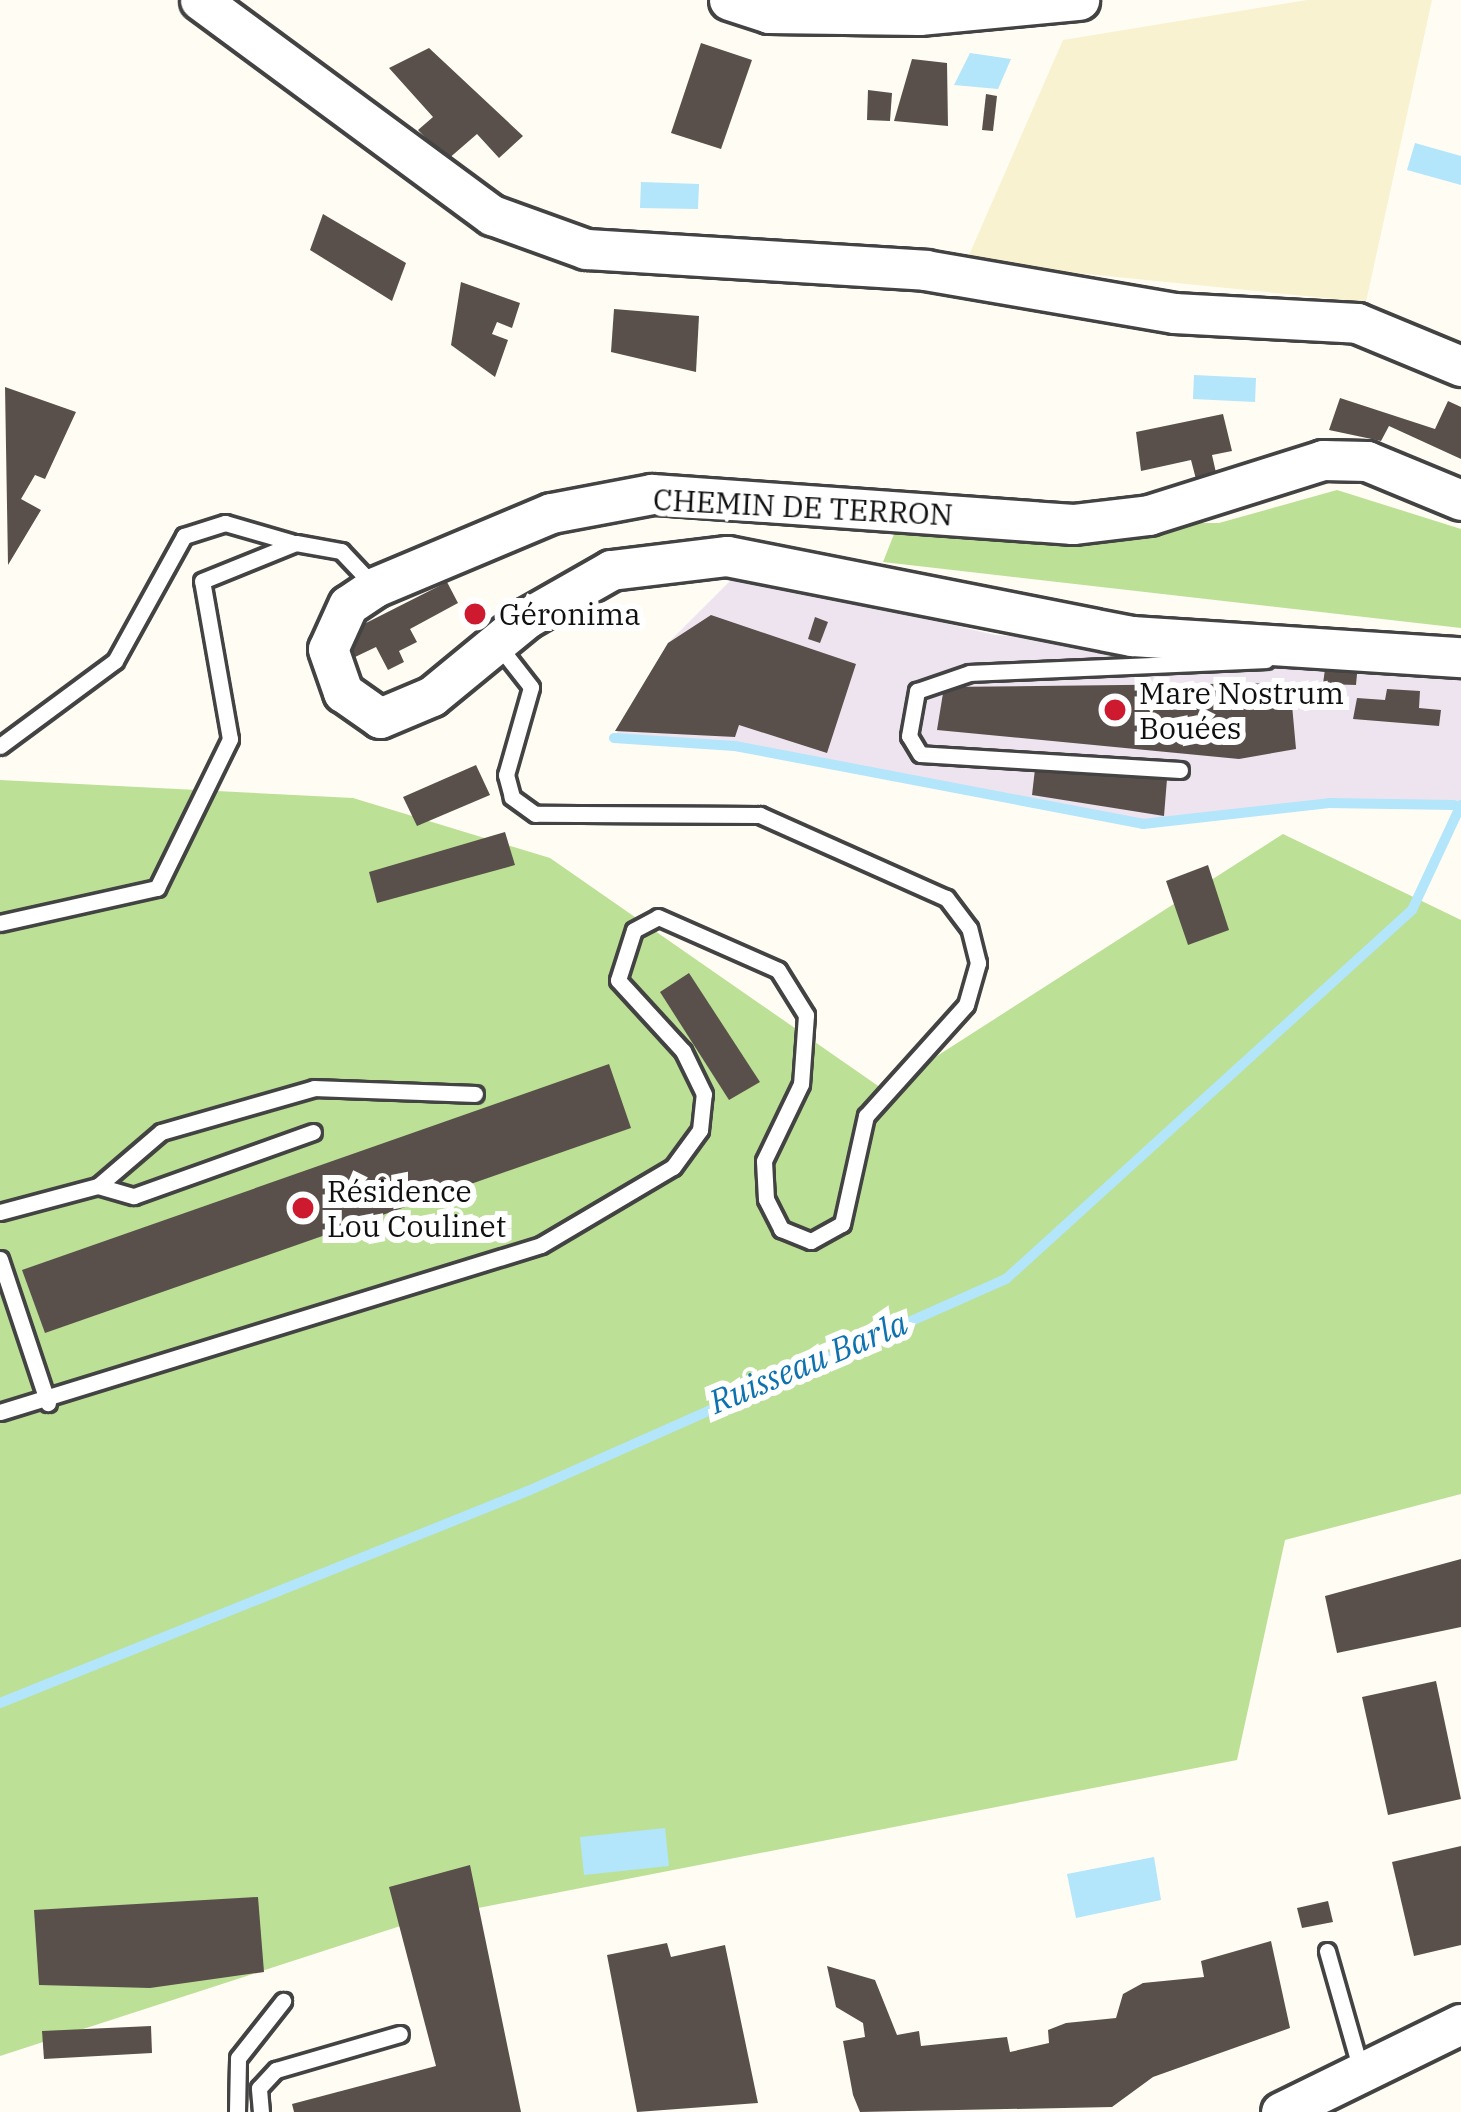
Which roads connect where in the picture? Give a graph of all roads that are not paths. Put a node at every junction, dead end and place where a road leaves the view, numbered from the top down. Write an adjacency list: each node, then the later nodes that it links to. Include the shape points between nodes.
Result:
1 (200, 0): 4 (street, via 453,190 569,244 926,270 1174,313 1357,323)
2 (729, 0): 3 (street, via 769,13 919,15)
3 (1079, 0)
4 (1461, 366)
5 (1461, 500): 7 (street, CHEMIN DE TERRON, via 1367,461 1323,460 1149,515 1073,524 652,494 551,513)
6 (296, 543): 7 (lane, via 341,551); 11 (lane, via 225,523 184,536 116,661); 13 (lane, via 202,581 230,739 157,888)
7 (375, 587): 8 (street, CHEMIN DE TERRON, via 348,605 328,649 331,672 358,708 402,712)
8 (497, 643): 9 (street, CHEMIN DE TERRON, via 611,570 727,556 1132,636); 19 (lane, via 531,687 506,775 512,797 535,814 760,815 946,898 969,928 978,963 966,1005 866,1116 842,1224 811,1241 781,1228 766,1198 764,1161 801,1084 806,1015 778,970 658,917 627,942 618,980 683,1052 704,1094 700,1130 673,1167 541,1245 91,1376)
9 (1281, 646): 10 (street, CHEMIN DE TERRON); 12 (lane, via 1261,662 970,673 917,691 909,736 920,754)
10 (1461, 657)
11 (0, 746)
12 (1180, 770)
13 (0, 923)
14 (475, 1094): 16 (lane, via 314,1088 161,1132)
15 (313, 1132): 16 (lane, via 134,1196)
16 (98, 1186): 17 (lane)
17 (0, 1212)
18 (0, 1259): 19 (lane)
19 (48, 1403): 20 (lane)
20 (0, 1412)
21 (1327, 1951): 25 (lane)
22 (283, 2001): 26 (lane, via 238,2058)
23 (1461, 2024): 25 (street)
24 (400, 2034): 27 (lane, via 276,2070 259,2088)
25 (1362, 2072): 28 (street)
26 (237, 2112)
27 (261, 2112)
28 (1281, 2112)

